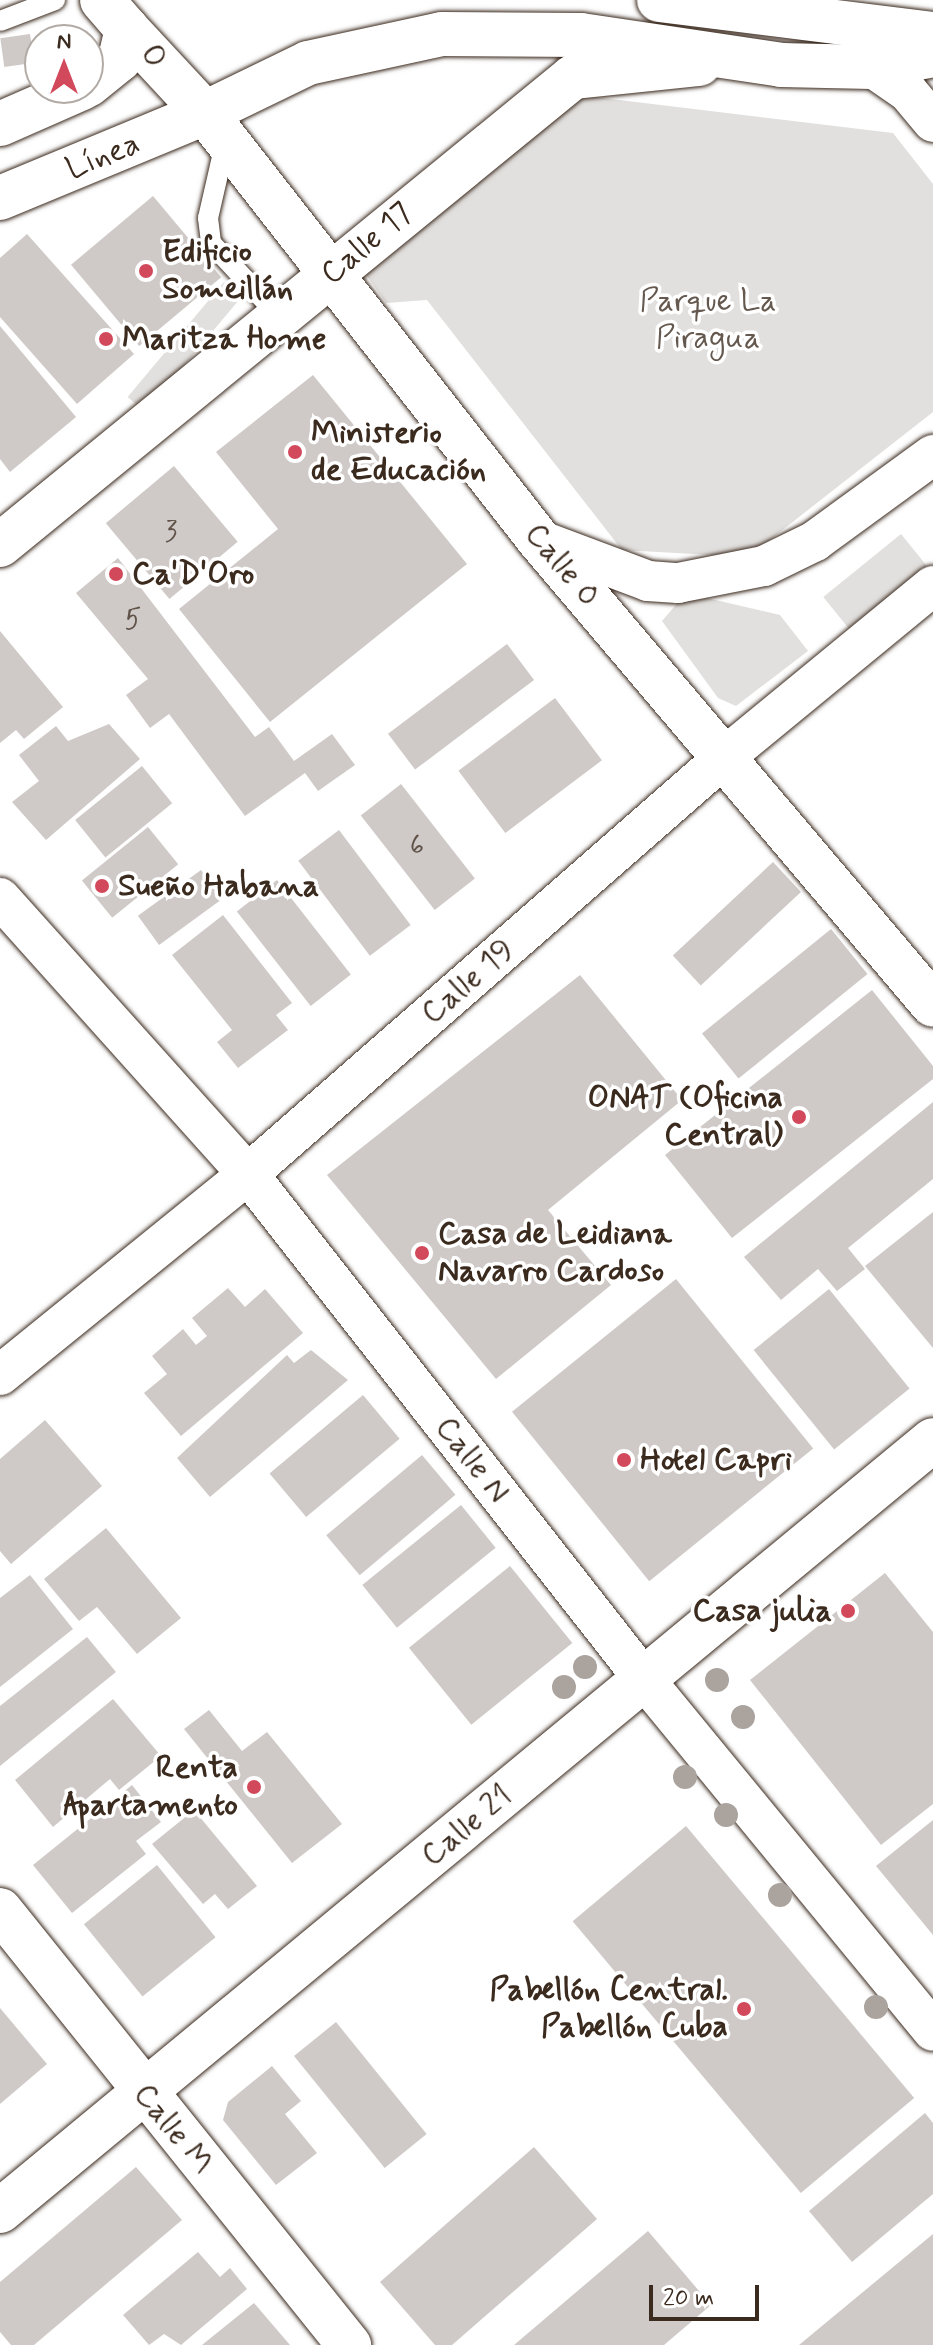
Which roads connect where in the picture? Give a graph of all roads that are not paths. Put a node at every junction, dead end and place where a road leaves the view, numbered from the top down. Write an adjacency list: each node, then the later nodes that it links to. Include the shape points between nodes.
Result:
1 (55, 0): 4 (lane)
2 (659, 0): 5 (main road)
3 (115, 14): 9 (main road, via 120,59); 13 (main road, O)
4 (0, 21)
5 (933, 34)
6 (933, 55): 8 (main road)
7 (781, 65): 8 (main road); 13 (main road, Línea, via 581,35 442,34 308,63); 15 (main road, Calle 17, via 659,63 573,77)
8 (872, 67): 11 (street, via 908,92)
9 (104, 72)
10 (46, 104): 12 (main road)
11 (933, 122)
12 (0, 124)
13 (216, 127): 14 (main road, Línea); 15 (main road, Calle O); 16 (lane, via 208,218 211,243)
14 (0, 198)
15 (331, 275): 16 (main road, Calle 17); 18 (main road, Calle O)
16 (280, 317): 19 (main road, Calle 17)
17 (933, 455): 18 (street, via 815,541 735,572 648,581)
18 (539, 540): 21 (main road, Calle O)
19 (0, 545)
20 (933, 586): 21 (street, Calle 19)
21 (727, 755): 23 (main road, Calle O); 24 (street, Calle 19)
22 (0, 898): 24 (street, Calle N)
23 (933, 1005)
24 (248, 1174): 25 (street, Calle 19); 27 (street, Calle N)
25 (0, 1375)
26 (933, 1440): 27 (main road, Calle 21)
27 (644, 1679): 29 (street, Calle N); 30 (main road, Calle 21)
28 (0, 1910): 30 (main road, Calle M)
29 (933, 2031)
30 (144, 2093): 31 (main road, Calle 21); 32 (main road, Calle M)
31 (0, 2211)
32 (349, 2345)

